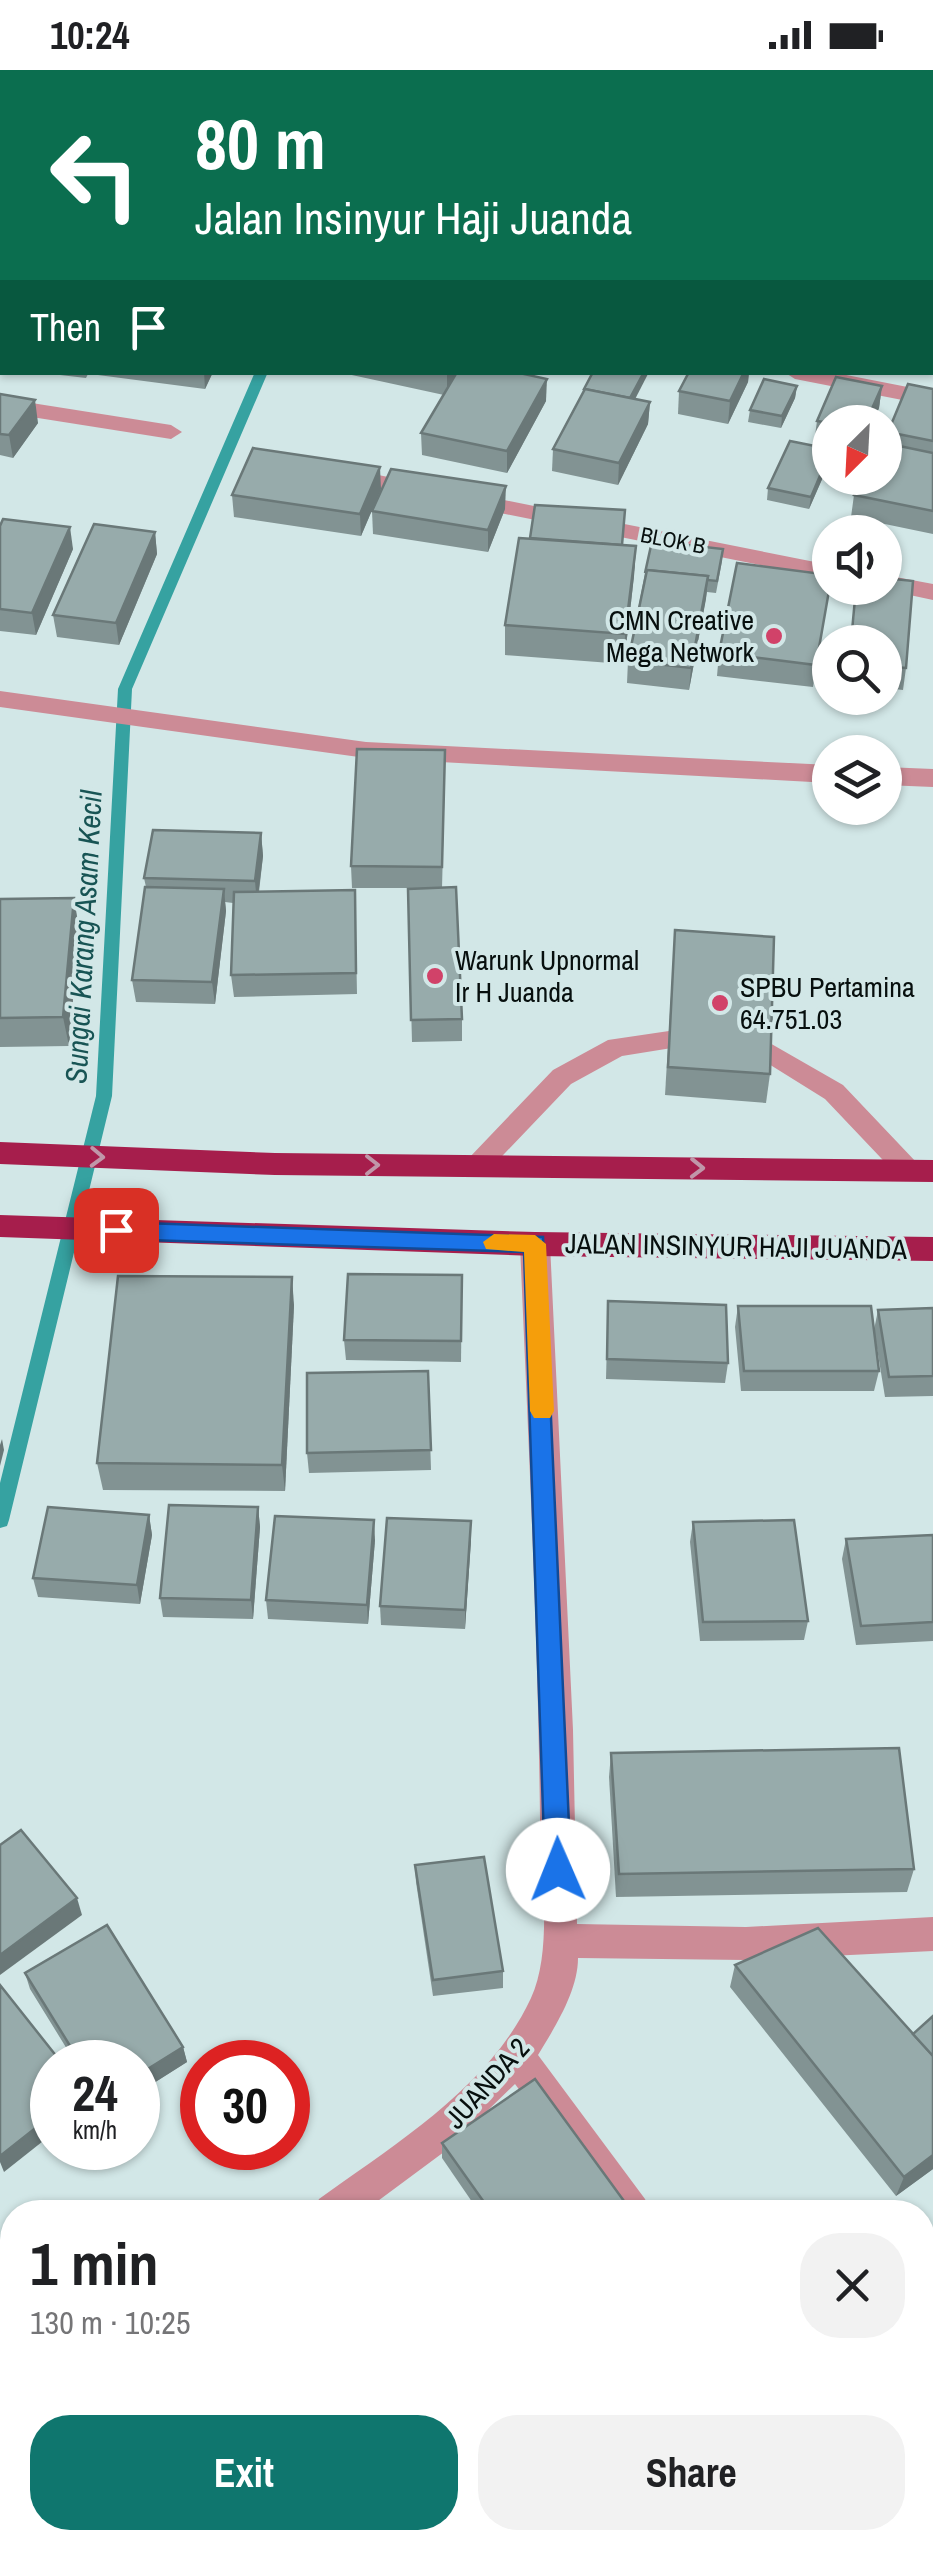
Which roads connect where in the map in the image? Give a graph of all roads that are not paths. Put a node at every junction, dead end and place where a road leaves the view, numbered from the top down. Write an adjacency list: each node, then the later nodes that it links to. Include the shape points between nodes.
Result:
1 (810, 375): 2 (street)
2 (933, 399)
3 (0, 405): 4 (street)
4 (171, 432)
5 (318, 470): 6 (street, BLOK B)
6 (812, 568)
7 (902, 586): 8 (street)
8 (933, 592)
9 (0, 699): 10 (street, via 366,750)
10 (812, 773)
11 (902, 777): 12 (street)
12 (933, 778)
13 (668, 1040): 16 (lane, via 618,1048 562,1077)
14 (768, 1051): 17 (lane, via 834,1092)
15 (0, 1153): 16 (highway, one-way to 16)
16 (477, 1166): 17 (highway, one-way to 17)
17 (920, 1170)
18 (0, 1226): 19 (highway, JALAN INSINYUR HAJI JUANDA)
19 (535, 1244): 20 (highway, JALAN INSINYUR HAJI JUANDA); 22 (street, JUANDA 2)
20 (933, 1249)
21 (933, 1934): 22 (street, via 806,1944)
22 (560, 1940): 23 (street, JUANDA 2, via 553,1994)
23 (516, 2055): 24 (street, JUANDA 2, via 434,2141); 25 (street)
24 (349, 2200)
25 (623, 2200)

